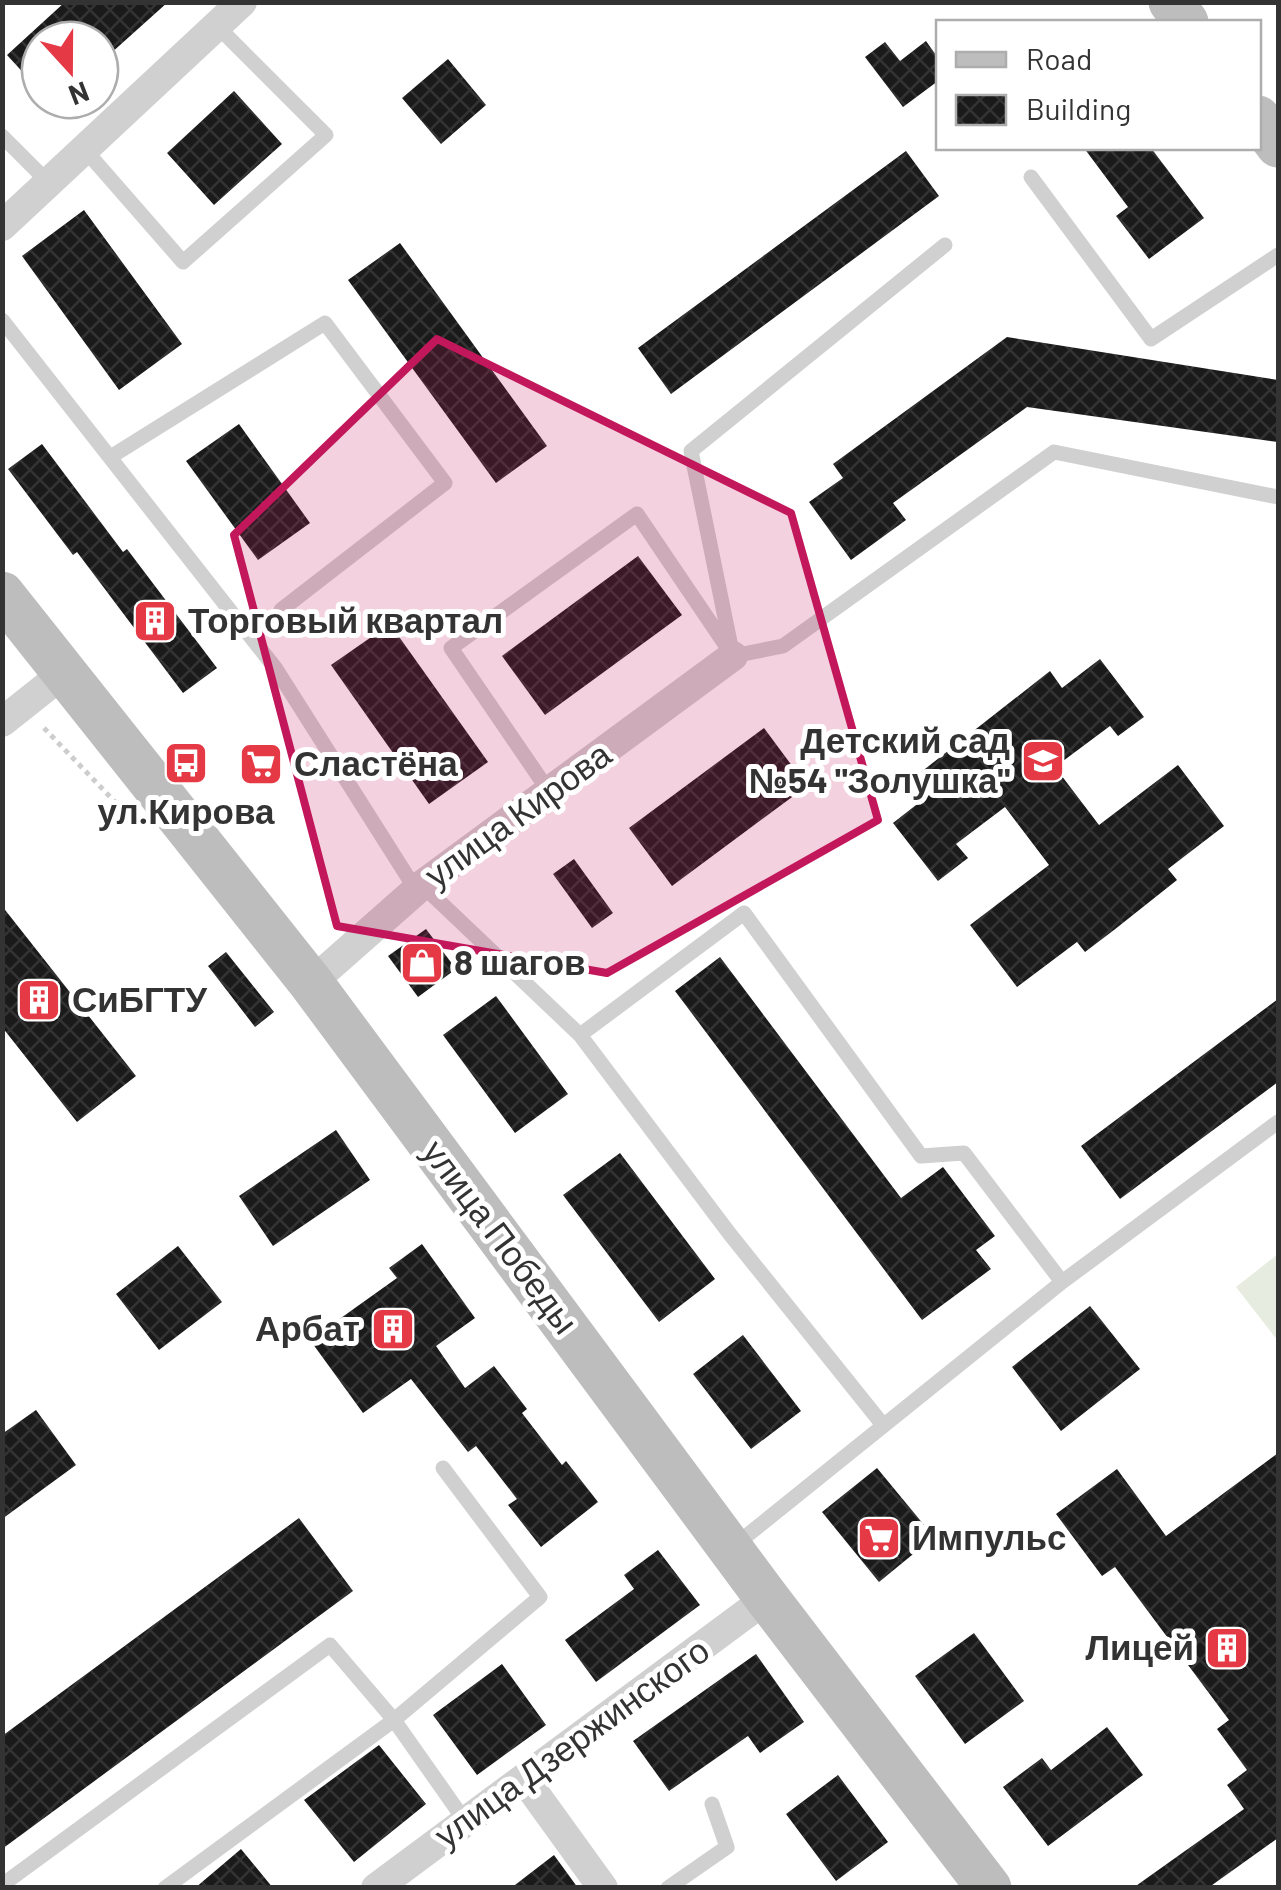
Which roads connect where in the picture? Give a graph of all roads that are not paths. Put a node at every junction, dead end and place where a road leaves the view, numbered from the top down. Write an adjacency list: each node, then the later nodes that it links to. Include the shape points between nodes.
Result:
1 (242, 2): 2 (street)
2 (217, 26): 6 (street); 6 (lane, via 326,135 183,262)
3 (1261, 122): 5 (street)
4 (2, 136): 8 (lane)
5 (1278, 145)
6 (86, 150): 8 (street)
7 (1031, 177): 11 (lane, via 1152,339)
8 (48, 183): 9 (street)
9 (2, 226)
10 (945, 245): 17 (lane, via 691,452)
11 (1278, 256)
12 (2, 320): 13 (lane)
13 (112, 456): 16 (lane, via 326,323 446,483); 21 (lane, via 276,669 408,878)
14 (1278, 496): 17 (lane, via 1054,452 783,646)
15 (2, 594): 18 (street, улица Победы)
16 (281, 610)
17 (733, 656): 20 (street, улица Кирова); 20 (lane, via 637,514 451,648)
18 (65, 672): 19 (street); 22 (street, улица Победы)
19 (2, 722)
20 (550, 794): 21 (street, улица Кирова)
21 (422, 884): 22 (street, улица Кирова); 23 (lane)
22 (310, 983): 28 (street, улица Победы)
23 (580, 1035): 25 (lane, via 744,913 921,1156 964,1153); 26 (lane)
24 (1278, 1122): 25 (lane)
25 (1062, 1282): 26 (lane)
26 (884, 1425): 28 (lane)
27 (443, 1468): 30 (lane, via 540,1596)
28 (731, 1549): 29 (street, улица Победы)
29 (767, 1598): 31 (street, улица Дзержинского); 39 (street, улица Победы)
30 (394, 1720): 33 (lane); 34 (lane, via 330,1644); 35 (lane)
31 (526, 1780): 33 (street, улица Дзержинского); 37 (street)
32 (712, 1804): 38 (lane, via 727,1847)
33 (466, 1821): 36 (street, улица Дзержинского)
34 (2, 1885)
35 (165, 1888)
36 (376, 1888)
37 (603, 1888)
38 (668, 1888)
39 (988, 1888)

